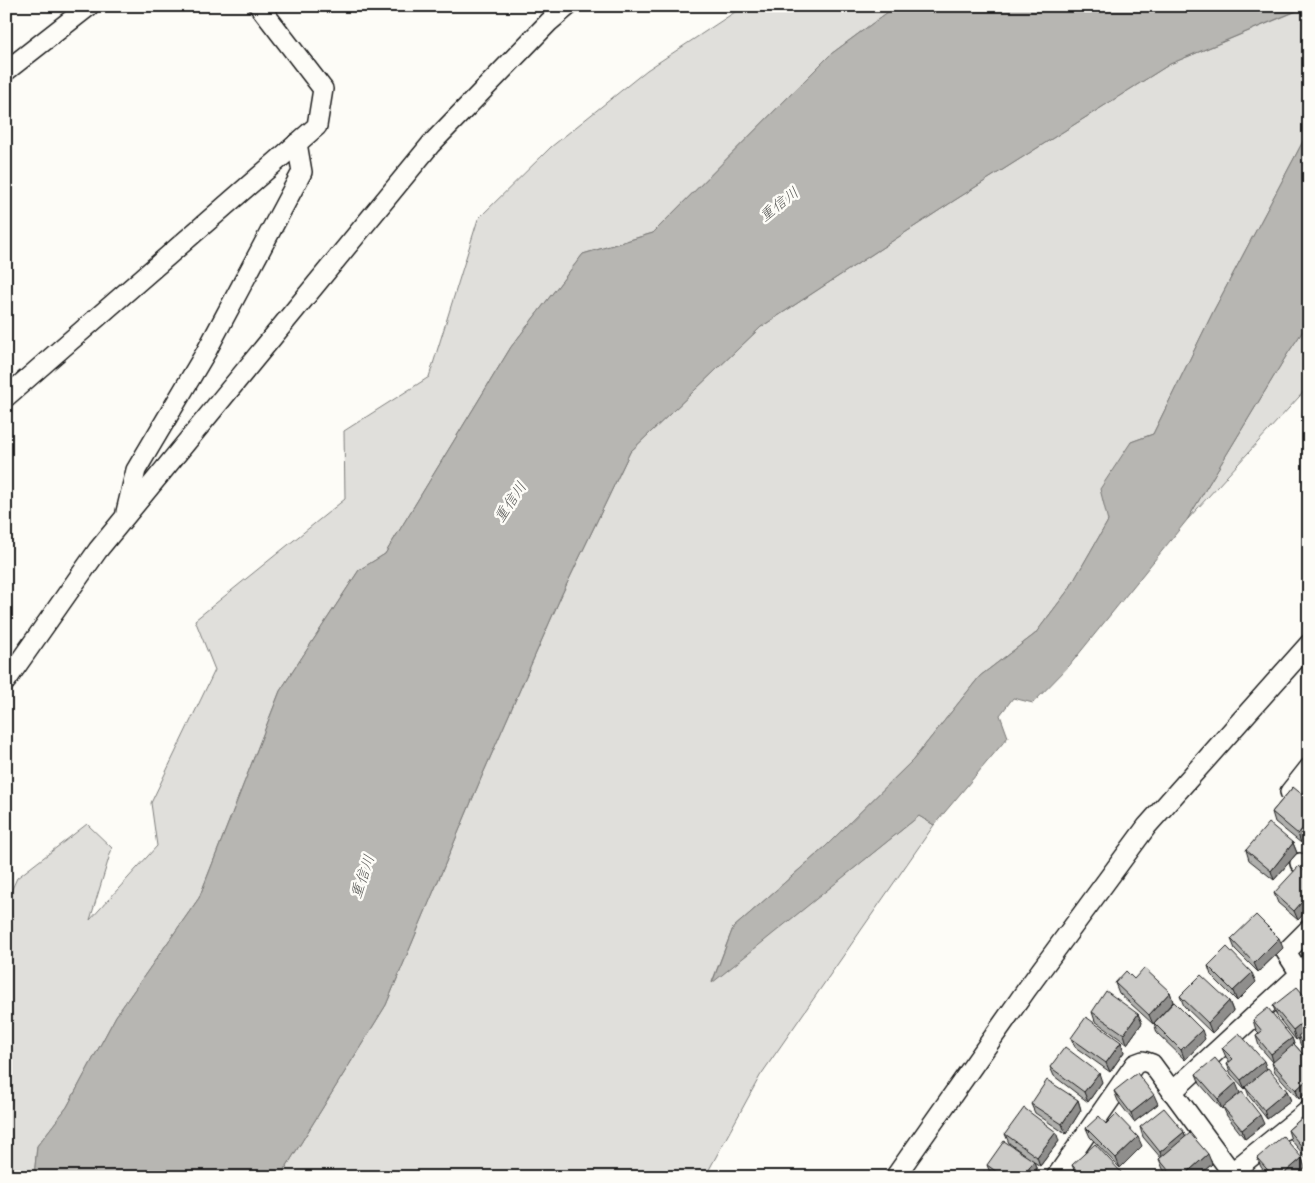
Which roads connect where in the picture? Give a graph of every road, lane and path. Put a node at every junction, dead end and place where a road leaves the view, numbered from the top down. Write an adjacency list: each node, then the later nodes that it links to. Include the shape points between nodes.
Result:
1 (89, 6): 4 (street)
2 (258, 6): 5 (street, via 322,90 317,126)
3 (568, 6): 7 (street, via 431,144)
4 (6, 71)
5 (298, 143): 6 (street); 7 (street, via 302,172 206,352 136,470)
6 (6, 397)
7 (124, 518): 9 (street)
8 (1309, 644): 17 (street, via 1146,826)
9 (6, 681)
10 (1309, 768): 11 (street)
11 (1290, 792)
12 (1309, 929): 13 (street, via 1286,952)
13 (1304, 981): 14 (street)
14 (1172, 1092): 16 (street); 18 (street, via 1152,1064 1143,1061 1135,1064)
15 (1309, 1110): 16 (street)
16 (1231, 1175)
17 (894, 1177)
18 (1056, 1177)

